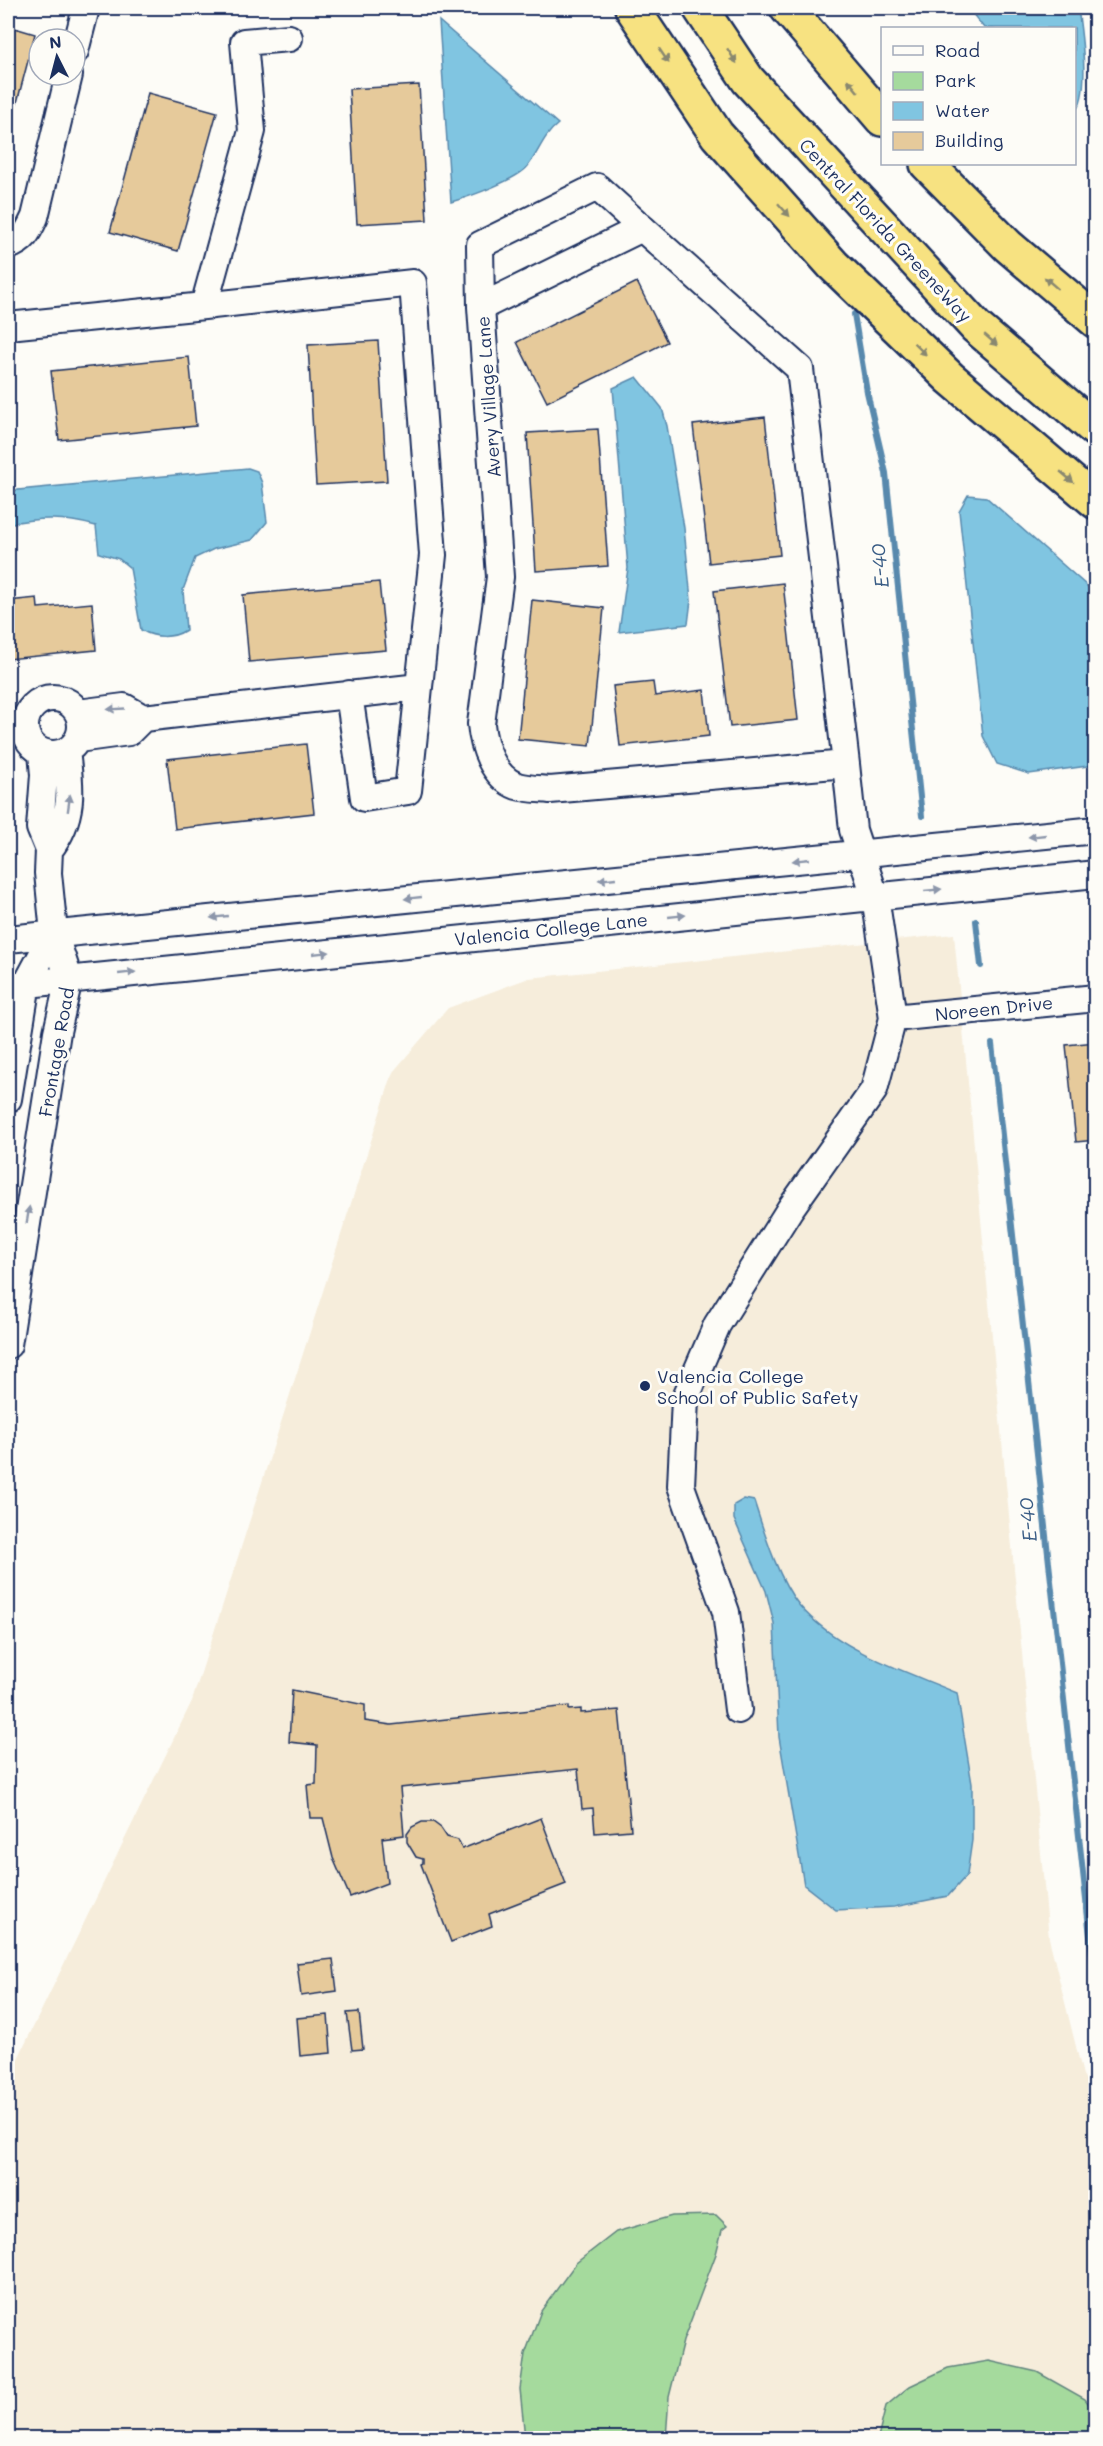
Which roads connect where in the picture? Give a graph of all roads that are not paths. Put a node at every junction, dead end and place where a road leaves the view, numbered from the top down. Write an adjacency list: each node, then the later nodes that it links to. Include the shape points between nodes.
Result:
1 (86, 8): 5 (street)
2 (632, 8): 17 (highway, one-way to 17, via 717,135 833,265 950,378)
3 (700, 8): 16 (highway, Central Florida GreeneWay, one-way to 16, via 748,80 976,327)
4 (787, 8): 8 (highway, one-way to 4)
5 (81, 27)
6 (289, 38): 12 (street, via 244,42 252,130)
7 (66, 87): 11 (street, via 35,217 20,242)
8 (881, 118)
9 (928, 165): 14 (highway, one-way to 9, via 1008,246)
10 (642, 228): 13 (street, Avery Village Lane); 13 (street, via 597,187 480,245); 24 (street, via 800,369)
11 (8, 246)
12 (204, 306): 15 (street); 18 (street, via 413,283 433,555)
13 (481, 307): 24 (street, Avery Village Lane, via 500,578 481,724 483,742 500,773 516,786 550,790)
14 (1095, 321)
15 (8, 326)
16 (1095, 430)
17 (1095, 502)
18 (419, 687): 19 (street); 19 (street, via 408,791 364,798)
19 (349, 694): 21 (street)
20 (78, 713): 21 (street, one-way to 20, via 124,707); 22 (street, via 66,701 49,698 33,705); 23 (street, via 81,730)
21 (143, 718): 23 (street, via 129,732)
22 (16, 721): 23 (street, via 26,736)
23 (45, 747): 29 (street, via 40,828 50,850 48,873)
24 (846, 764): 26 (street, via 853,830)
25 (1095, 830): 26 (street, one-way to 26)
26 (860, 855): 28 (street); 29 (street, one-way to 29)
27 (1095, 874): 28 (street, Valencia College Lane, one-way to 27)
28 (875, 896): 31 (street, Valencia College Lane, one-way to 28); 34 (street)
29 (54, 933): 30 (street); 31 (street, Frontage Road); 32 (street, Frontage Road)
30 (8, 939)
31 (69, 979): 32 (street, Valencia College Lane); 36 (street, Frontage Road, one-way to 31, via 57,1032)
32 (17, 985): 35 (street, Frontage Road)
33 (1095, 998): 34 (street, Noreen Drive)
34 (893, 1018): 37 (street, via 874,1090 790,1209 717,1325 685,1399 681,1486 726,1612)
35 (8, 1099)
36 (8, 1345)
37 (738, 1710)

